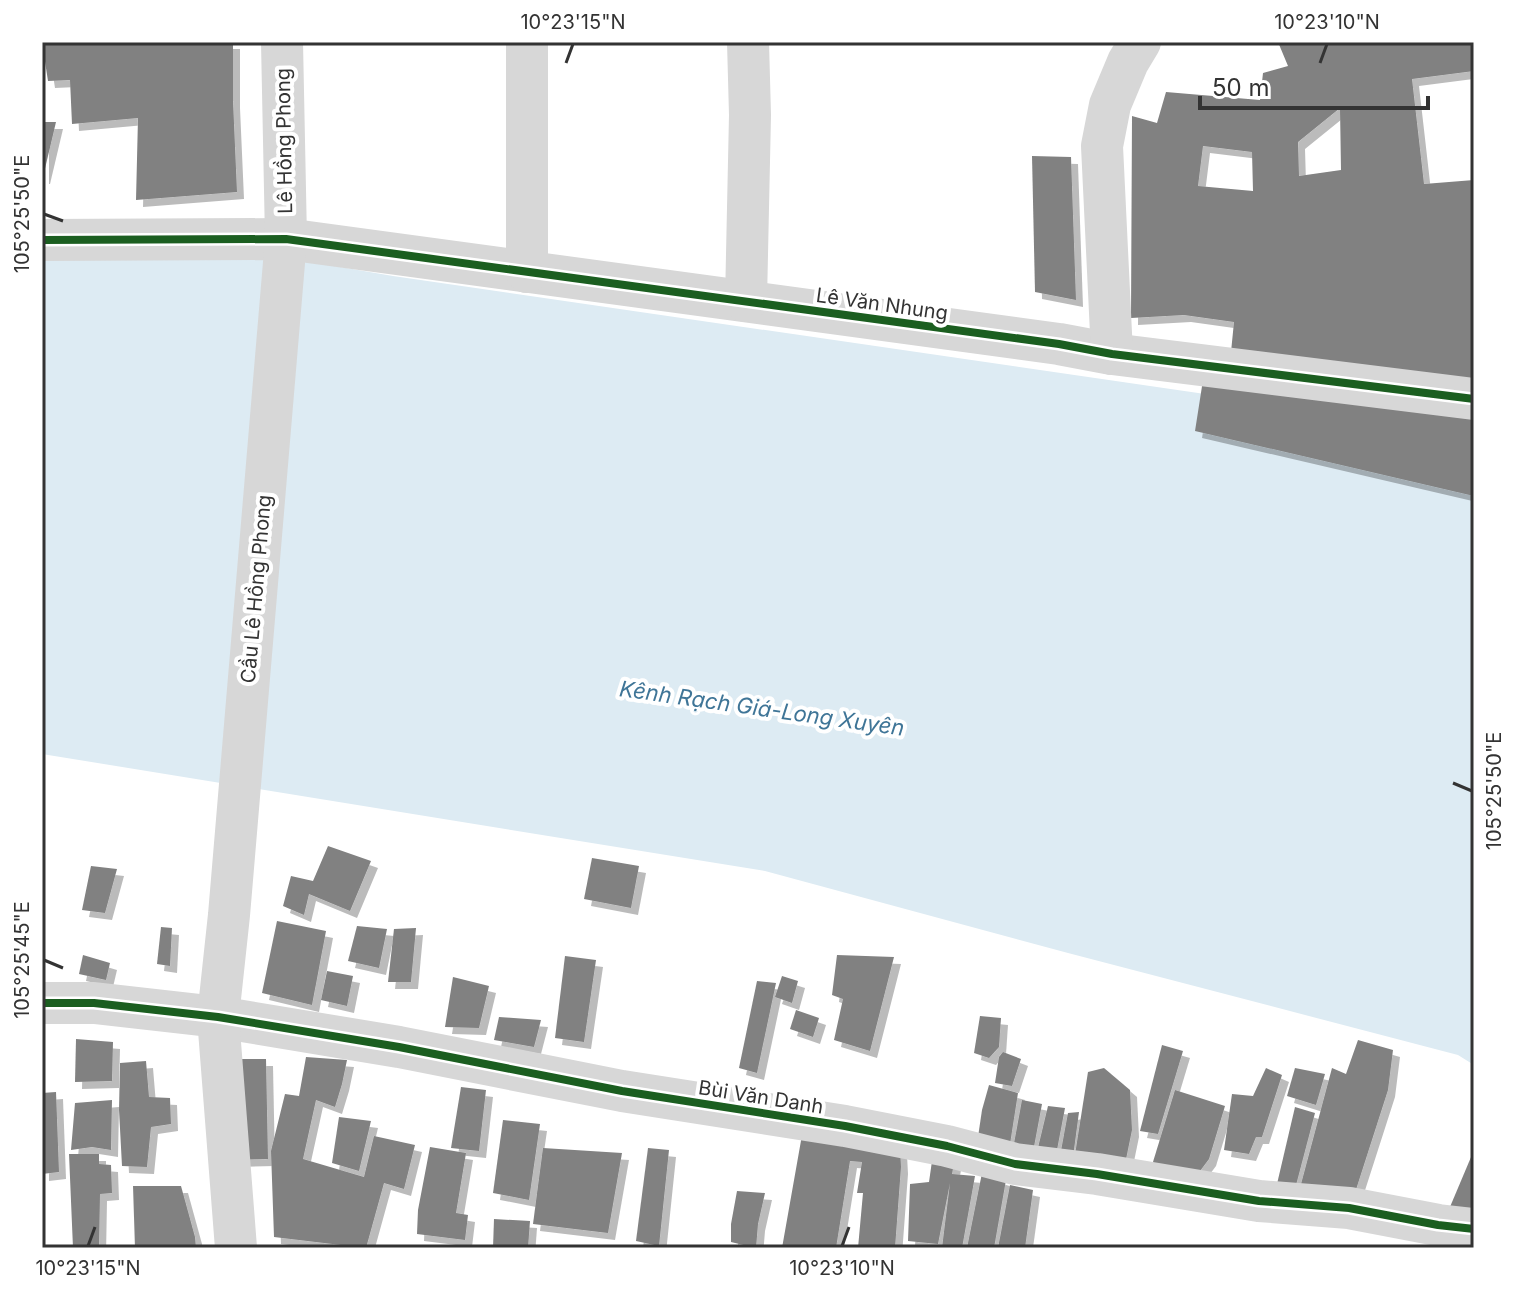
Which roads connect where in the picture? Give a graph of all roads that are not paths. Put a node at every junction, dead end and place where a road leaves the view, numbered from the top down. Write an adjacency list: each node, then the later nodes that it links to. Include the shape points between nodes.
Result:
1 (282, 42): 6 (street, Lê Hồng Phong)
2 (527, 42): 7 (street)
3 (748, 42): 8 (street)
4 (1140, 42): 9 (street, via 1110,105 1102,146)
5 (42, 240): 6 (street, Lê Văn Nhung)
6 (284, 252): 7 (street, Lê Văn Nhung); 12 (street, Cầu Lê Hồng Phong)
7 (527, 272): 8 (street, Lê Văn Nhung)
8 (746, 301): 9 (street, Lê Văn Nhung)
9 (1112, 354): 10 (street, Lê Văn Nhung)
10 (1474, 399)
11 (42, 1003): 12 (street, Bùi Văn Danh, via 94,1003)
12 (218, 1017): 13 (street, Bùi Văn Danh, via 845,1126 1015,1164); 14 (street, Cầu Lê Hồng Phong)
13 (1474, 1229)
14 (236, 1248)

